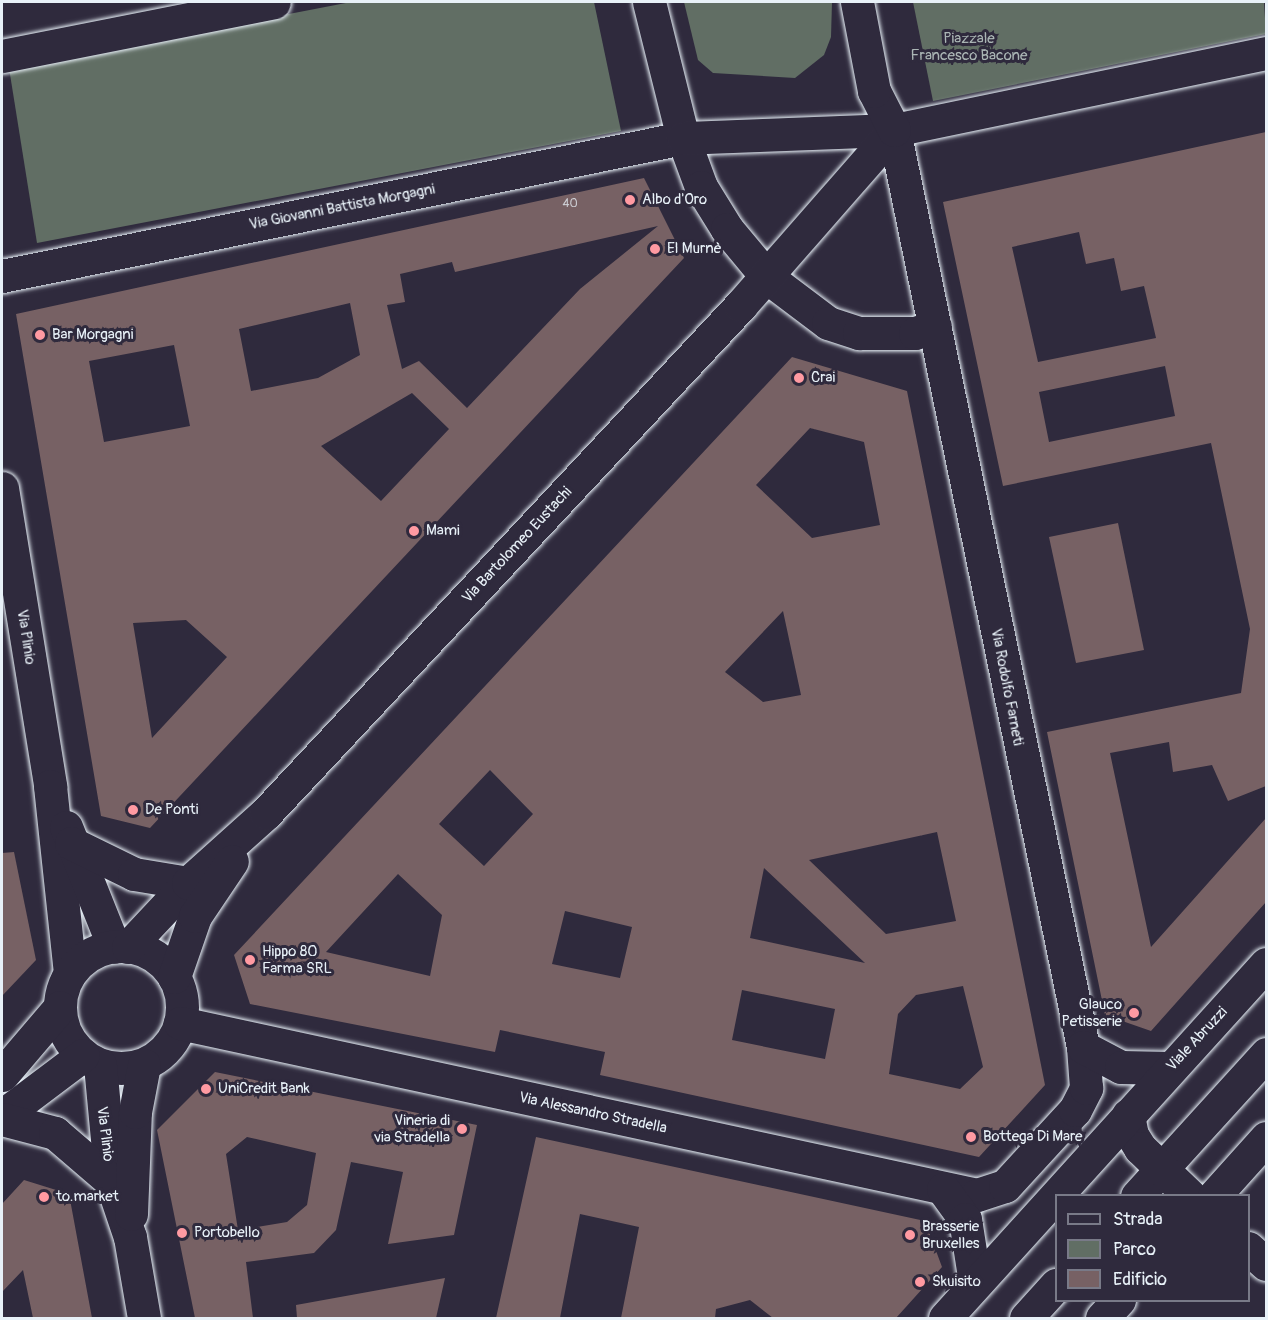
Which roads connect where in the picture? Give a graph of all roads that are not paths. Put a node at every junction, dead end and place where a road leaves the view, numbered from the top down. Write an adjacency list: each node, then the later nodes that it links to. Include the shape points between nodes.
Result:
1 (274, 2): 5 (street)
2 (649, 2): 7 (street)
3 (857, 2): 6 (street, via 874,91)
4 (1266, 53): 6 (street)
5 (2, 56)
6 (894, 130): 7 (street); 9 (street); 10 (street)
7 (682, 138): 8 (street, Via Giovanni Battista Morgagni); 9 (street, via 706,195)
8 (2, 276)
9 (767, 277): 10 (street, via 828,323 859,333 915,333); 13 (street, Via Bartolomeo Eustachi)
10 (935, 326): 22 (street, Via Rodolfo Farneti)
11 (2, 488): 12 (street, Via Plinio)
12 (50, 786): 14 (street, Via Plinio); 18 (street, Via Plinio)
13 (266, 813): 15 (street, Via Bartolomeo Eustachi); 19 (street, Via Bartolomeo Eustachi, via 195,916)
14 (71, 843): 15 (street, via 134,874); 16 (street, Via Plinio)
15 (188, 884): 16 (street, Via Bartolomeo Eustachi)
16 (121, 947): 18 (street, Via Bartolomeo Eustachi, via 91,954); 19 (street, via 150,953)
17 (1266, 964): 26 (street, Viale Abruzzi)
18 (70, 973): 20 (street)
19 (174, 977): 21 (street, via 182,1000)
20 (60, 1007): 24 (street, via 63,1029); 27 (street)
21 (180, 1023): 25 (street, via 166,1049); 34 (street, Via Alessandro Stradella)
22 (1083, 1047): 26 (street, via 1121,1067); 33 (street, Via Rodolfo Farneti, via 1086,1088 1076,1110)
23 (1266, 1054): 31 (street)
24 (91, 1060): 25 (street, via 122,1068); 29 (street); 32 (street, Via Plinio)
25 (144, 1065): 40 (street, Via Plinio, via 135,1112)
26 (1171, 1068): 28 (street, Viale Abruzzi)
27 (2, 1075)
28 (1128, 1115): 31 (street, via 1132,1135); 35 (street, Viale Abruzzi)
29 (2, 1118): 32 (street, via 55,1133)
30 (1266, 1138): 38 (street)
31 (1161, 1169): 36 (street); 37 (street)
32 (111, 1181): 40 (street, Via Plinio)
33 (1005, 1186): 34 (street, Via Alessandro Stradella, via 977,1195)
34 (943, 1189): 43 (street, via 965,1219)
35 (1056, 1194)
36 (1139, 1194)
37 (1188, 1194)
38 (1216, 1194)
39 (1055, 1195): 43 (street, Viale Abruzzi)
40 (130, 1236): 46 (street, Via Plinio)
41 (1250, 1250): 42 (street)
42 (1266, 1264)
43 (975, 1283): 47 (street, Viale Abruzzi)
44 (1055, 1286): 48 (street)
45 (1117, 1302): 49 (street)
46 (144, 1318)
47 (945, 1318)
48 (1026, 1318)
49 (1102, 1318)

